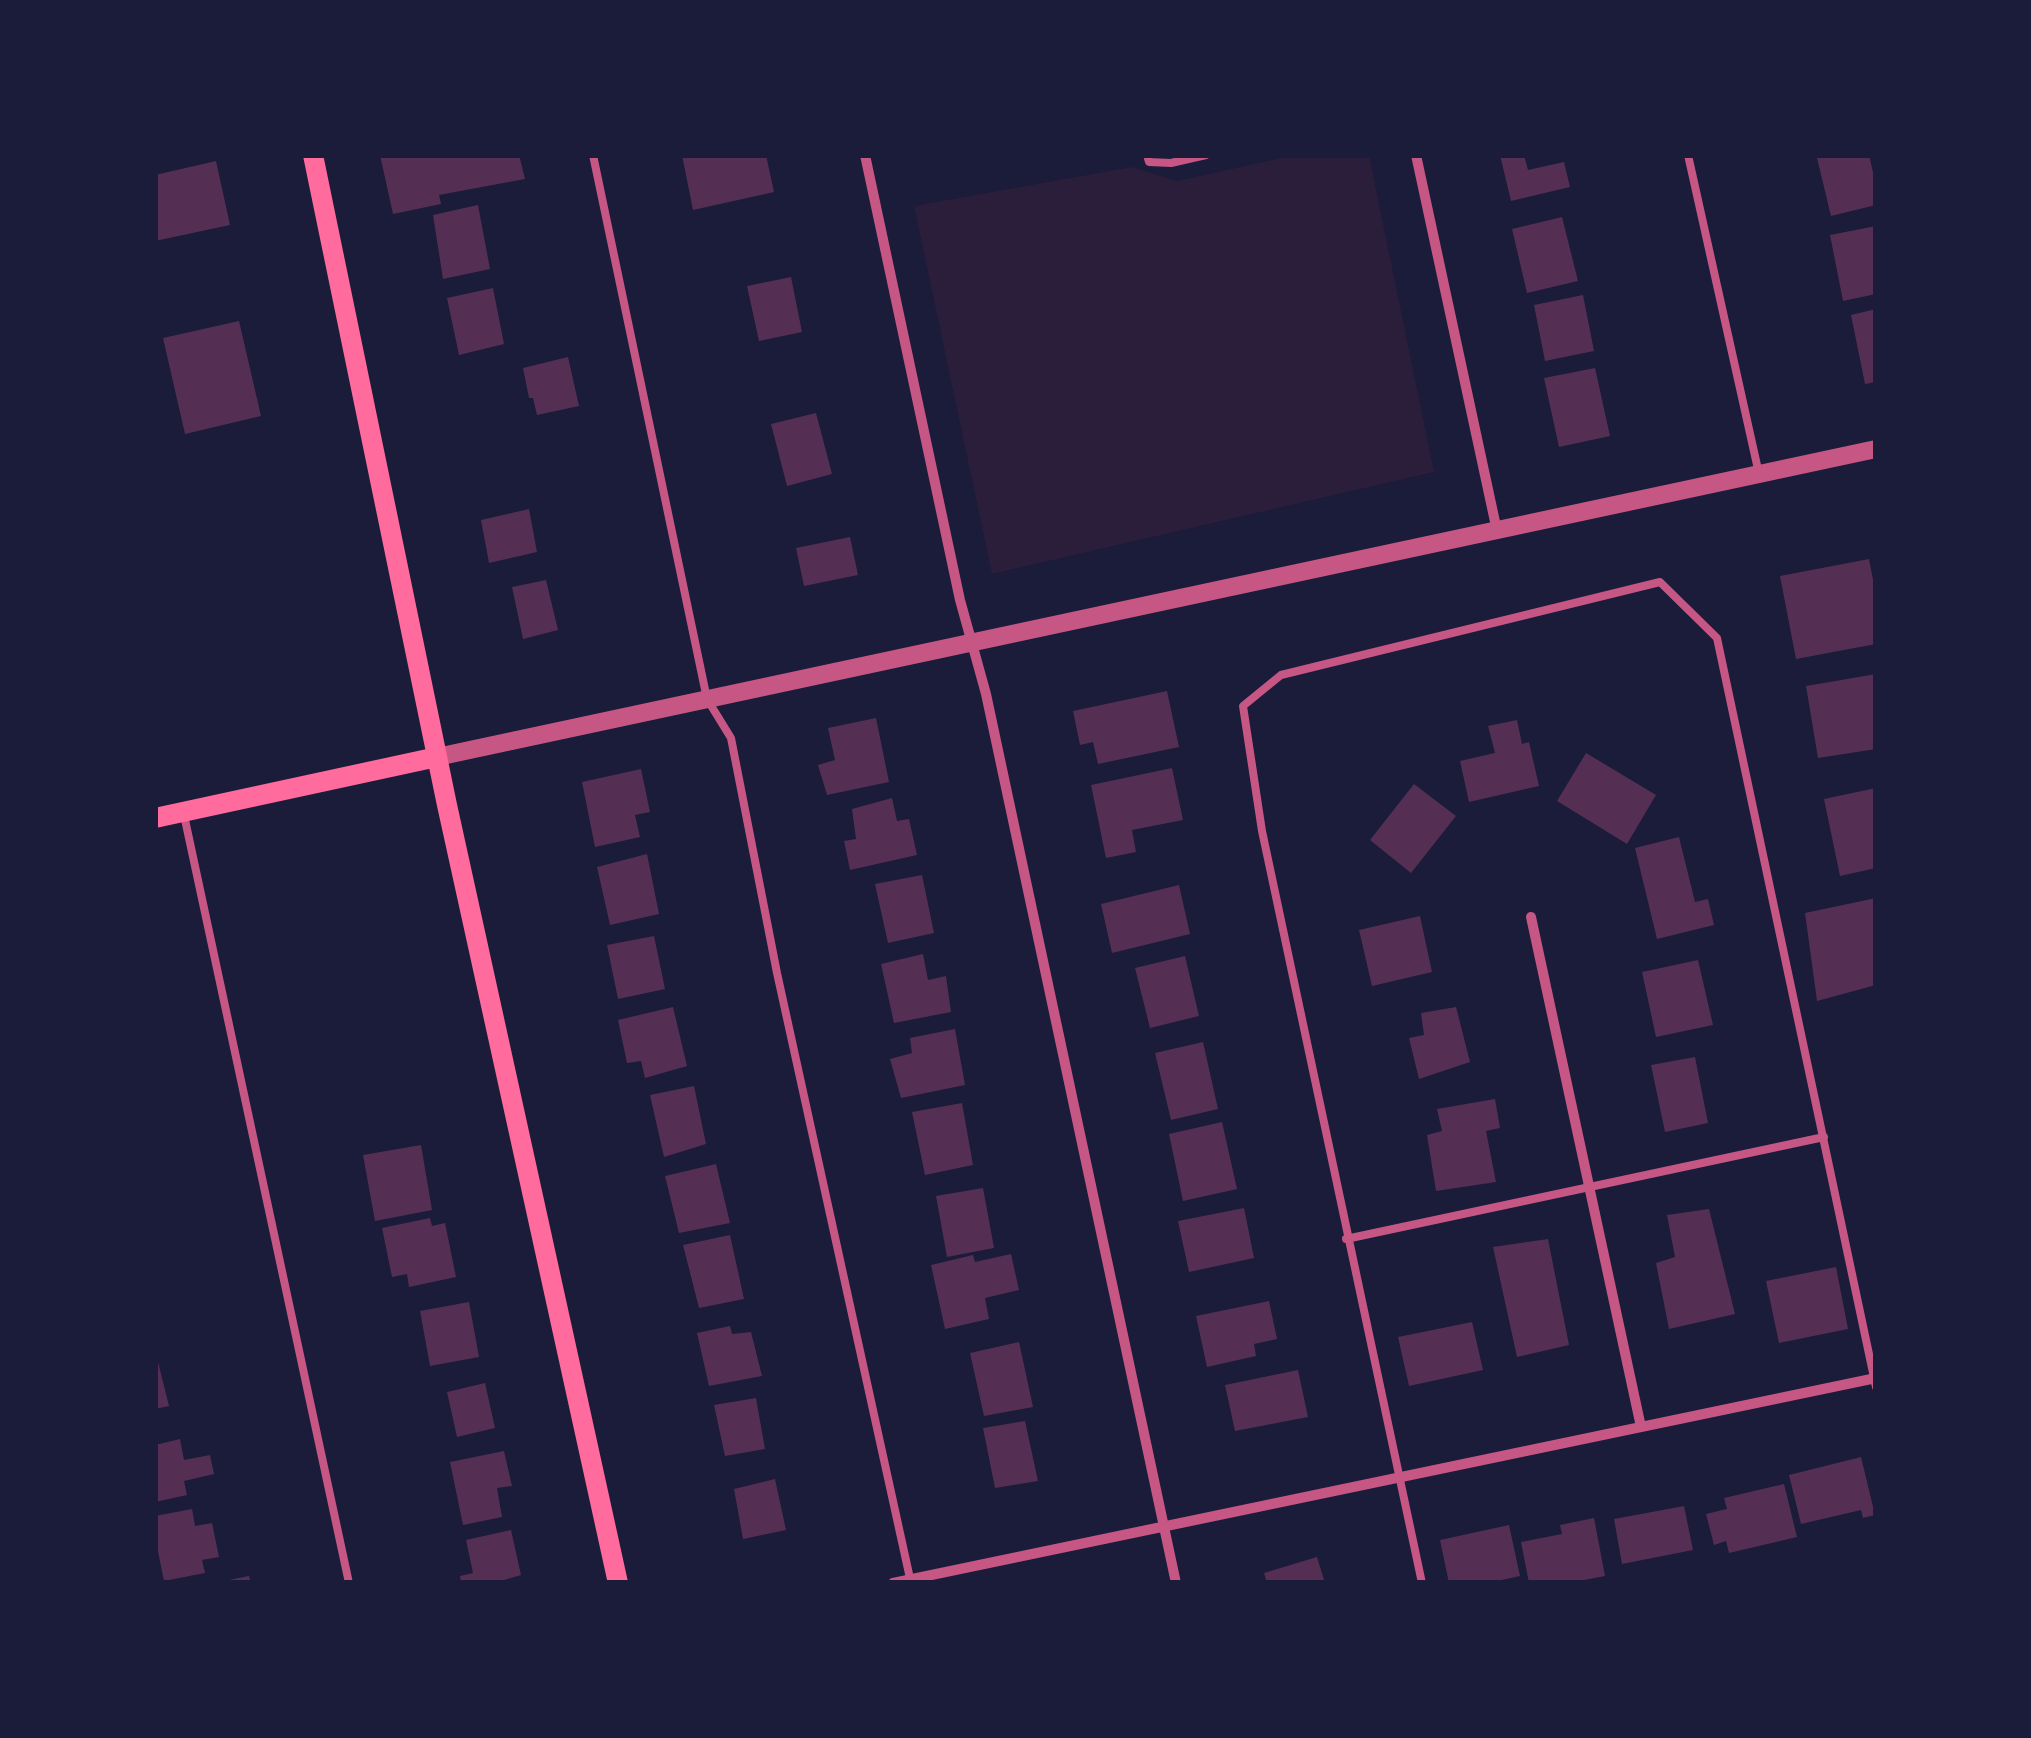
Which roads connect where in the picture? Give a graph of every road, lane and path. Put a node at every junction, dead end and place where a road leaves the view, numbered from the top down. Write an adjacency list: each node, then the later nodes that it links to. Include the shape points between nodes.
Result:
1 (313, 155): 13 (main road)
2 (593, 155): 12 (lane)
3 (864, 155): 11 (street)
4 (1148, 155): 5 (lane, via 1149,162 1172,164)
5 (1206, 155)
6 (1416, 155): 10 (street)
7 (1688, 155): 9 (lane)
8 (1876, 450): 9 (street)
9 (1758, 474): 10 (street)
10 (1497, 531): 11 (street)
11 (972, 643): 12 (street); 23 (street)
12 (707, 699): 13 (street); 24 (lane, via 731,738)
13 (436, 758): 14 (main road); 26 (main road)
14 (183, 812): 15 (main road); 25 (lane)
15 (155, 818)
16 (1531, 918): 18 (street)
17 (1824, 1138): 18 (lane); 19 (lane, via 1717,638 1660,582 1281,674 1243,706); 20 (lane)
18 (1591, 1185): 19 (lane); 21 (street)
19 (1346, 1238): 22 (lane)
20 (1875, 1381): 21 (street)
21 (1641, 1428): 22 (street)
22 (1400, 1478): 23 (street); 29 (lane)
23 (1164, 1526): 24 (street); 28 (street)
24 (911, 1581): 27 (street)
25 (349, 1583)
26 (618, 1583)
27 (893, 1583)
28 (1176, 1583)
29 (1422, 1583)

